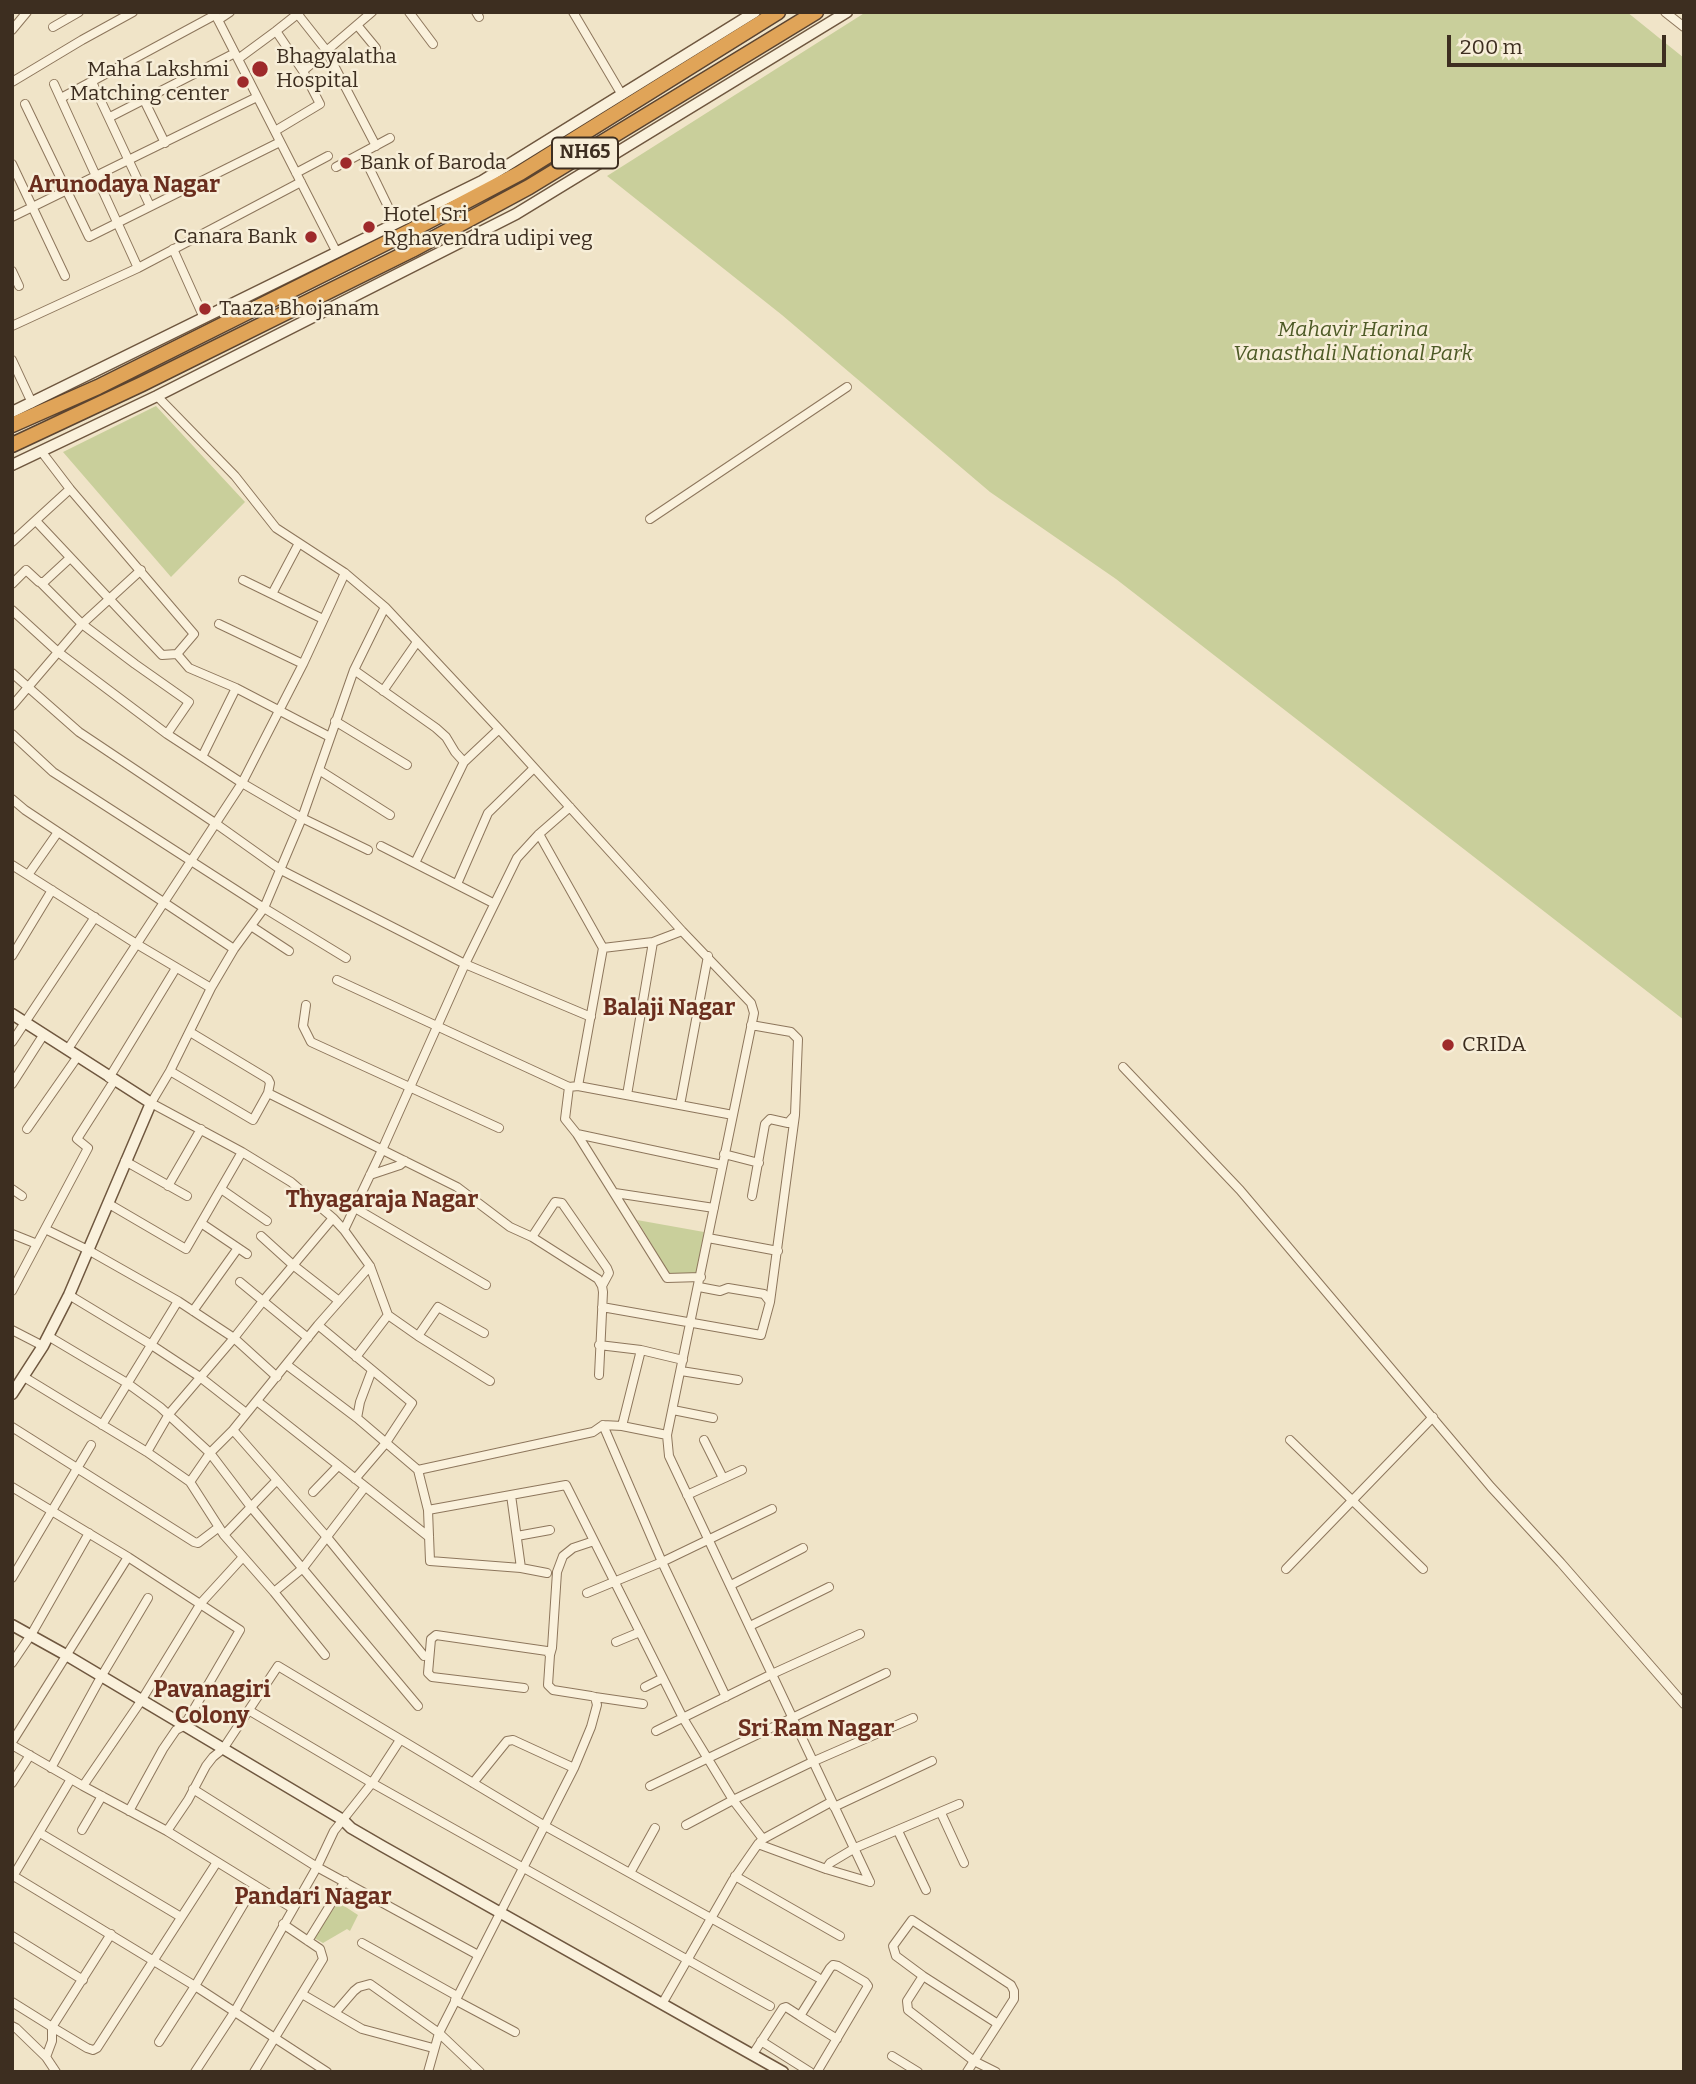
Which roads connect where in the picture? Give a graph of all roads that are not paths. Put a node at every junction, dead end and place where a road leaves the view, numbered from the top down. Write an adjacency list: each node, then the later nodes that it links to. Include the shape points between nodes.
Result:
1 (27, 12): 18 (street)
2 (79, 12): 16 (street)
3 (133, 12): 25 (street)
4 (230, 12): 14 (street)
5 (372, 12): 15 (street)
6 (410, 12): 20 (street)
7 (573, 12): 28 (street)
8 (755, 12): 28 (street)
9 (778, 12): 66 (highway, NH65, via 508,180 97,387)
10 (816, 12): 67 (highway, NH65, via 529,187 412,250)
11 (846, 12): 63 (street, via 516,215)
12 (1665, 12): 17 (street)
13 (298, 13): 19 (street); 22 (street)
14 (216, 16): 23 (street); 26 (street)
15 (356, 25): 21 (street); 22 (street)
16 (53, 27)
17 (1684, 27)
18 (12, 30)
19 (276, 32): 23 (street); 24 (street)
20 (433, 44)
21 (376, 48)
22 (326, 50): 24 (street); 38 (street)
23 (236, 56): 29 (street); 31 (street)
24 (303, 71): 34 (street, via 320,104)
25 (12, 82)
26 (92, 82): 30 (street); 33 (street)
27 (54, 84): 30 (street)
28 (622, 95): 52 (street, via 482,181)
29 (257, 97): 34 (street); 37 (street)
30 (61, 98): 45 (street)
31 (144, 100): 33 (street); 37 (street)
32 (25, 104): 47 (street)
33 (110, 117): 41 (street)
34 (275, 131): 36 (street)
35 (390, 138): 38 (street)
36 (280, 142): 44 (street); 48 (street)
37 (165, 143): 41 (street)
38 (376, 146): 39 (street)
39 (362, 153): 43 (street); 52 (street)
40 (328, 156): 44 (street)
41 (130, 160): 45 (street); 48 (street)
42 (12, 164): 49 (street)
43 (336, 167)
44 (296, 173): 46 (street)
45 (97, 176): 47 (street); 51 (street)
46 (300, 182): 53 (street); 54 (street)
47 (67, 192): 49 (street); 51 (street, via 89,237)
48 (150, 206): 51 (street)
49 (33, 208): 50 (street); 57 (street)
50 (12, 217)
51 (118, 222): 55 (street)
52 (396, 223): 54 (street)
53 (173, 249): 55 (street); 59 (street)
54 (337, 253): 59 (street)
55 (138, 268): 60 (street)
56 (12, 271): 58 (street)
57 (65, 276)
58 (19, 286)
59 (204, 318): 64 (street)
60 (12, 326)
61 (12, 360): 64 (street)
62 (847, 387): 71 (street)
63 (157, 396): 68 (street); 74 (street, via 235,476 276,528)
64 (32, 403): 65 (street)
65 (12, 412)
66 (12, 425)
67 (12, 445)
68 (41, 451): 69 (street); 70 (street)
69 (12, 464)
70 (70, 489): 72 (street); 76 (street)
71 (650, 519)
72 (36, 521): 73 (street); 75 (street)
73 (12, 542)
74 (299, 543): 77 (street); 81 (street)
75 (70, 558): 80 (street); 82 (street)
76 (141, 570): 82 (street); 90 (street, via 194,634)
77 (345, 573): 83 (street); 85 (street)
78 (243, 580): 81 (street)
79 (12, 583): 80 (street, via 26,570)
80 (41, 583): 86 (street)
81 (272, 594): 85 (street)
82 (110, 600): 86 (street); 90 (street, via 162,655)
83 (385, 607): 88 (street); 92 (street)
84 (12, 610): 89 (street)
85 (323, 619): 91 (street)
86 (82, 624): 89 (street); 102 (street, via 190,702)
87 (219, 624): 91 (street)
88 (418, 642): 96 (street); 100 (street)
89 (58, 652): 94 (street); 102 (street)
90 (177, 654): 95 (street, via 189,668)
91 (303, 664): 98 (street)
92 (354, 670): 96 (street); 99 (street)
93 (12, 673): 94 (street)
94 (29, 686): 97 (street); 114 (street, via 79,732)
95 (236, 688): 98 (street); 104 (street)
96 (383, 691): 105 (street, via 446,737)
97 (12, 706)
98 (279, 710): 103 (street); 109 (street)
99 (335, 721): 103 (street); 106 (street)
100 (499, 729): 105 (street); 107 (street)
101 (12, 734): 119 (street, via 53,772)
102 (167, 734): 104 (street)
103 (330, 737): 108 (street)
104 (202, 757): 109 (street)
105 (464, 762): 120 (street)
106 (407, 765)
107 (534, 768): 111 (street); 124 (street, via 488,813)
108 (319, 770): 112 (street); 113 (street)
109 (242, 783): 113 (street); 114 (street)
110 (12, 799): 115 (street)
111 (570, 807): 116 (street); 131 (street)
112 (390, 815)
113 (302, 818): 118 (street); 122 (street)
114 (215, 823): 119 (street); 122 (street)
115 (58, 832): 123 (street); 126 (street)
116 (539, 834): 127 (street, via 517,858); 134 (street)
117 (381, 846): 120 (street)
118 (368, 850)
119 (191, 860): 126 (street); 128 (street)
120 (415, 863): 124 (street)
121 (12, 865): 123 (street)
122 (281, 870): 128 (street); 140 (street)
123 (28, 875): 125 (street)
124 (457, 884): 127 (street)
125 (52, 890): 129 (street); 137 (street)
126 (162, 902): 133 (street); 135 (street)
127 (493, 904): 140 (street)
128 (264, 908): 130 (street); 139 (street)
129 (94, 917): 133 (street); 147 (street)
130 (251, 926): 135 (street); 136 (street)
131 (682, 931): 132 (street); 138 (street)
132 (653, 942): 134 (street); 162 (street)
133 (135, 943): 141 (street); 153 (street)
134 (603, 948): 146 (street)
135 (234, 949): 143 (street)
136 (289, 951)
137 (12, 956)
138 (708, 956): 148 (street, via 751,1003); 164 (street)
139 (346, 958)
140 (464, 964): 146 (street); 149 (street)
141 (176, 968): 143 (street); 157 (street)
142 (337, 980): 149 (street)
143 (211, 988): 150 (street)
144 (306, 1005): 160 (street, via 303,1026 311,1042)
145 (12, 1014): 147 (street)
146 (591, 1017): 159 (street)
147 (26, 1022): 151 (street); 152 (street)
148 (751, 1025): 165 (street); 166 (street, via 791,1032 798,1039)
149 (438, 1026): 159 (street); 160 (street)
150 (190, 1032): 156 (street); 161 (street, via 268,1079)
151 (44, 1034): 153 (street); 158 (street)
152 (12, 1042)
153 (68, 1049): 154 (street)
154 (78, 1056): 157 (street); 168 (street)
155 (1123, 1066): 247 (street, via 1240,1190)
156 (170, 1071): 161 (street, via 253,1120); 163 (street)
157 (111, 1079): 163 (street); 192 (street, via 77,1139 89,1148)
158 (12, 1084)
159 (574, 1086): 162 (street); 170 (street, via 565,1119)
160 (411, 1087): 167 (street); 171 (street)
161 (268, 1093): 171 (street)
162 (627, 1095): 164 (street)
163 (151, 1103): 169 (street); 174 (street)
164 (680, 1105): 165 (street)
165 (733, 1115): 173 (street)
166 (795, 1115): 176 (street, via 788,1123 770,1119 765,1124); 201 (street)
167 (499, 1128)
168 (27, 1129)
169 (201, 1129): 172 (street); 179 (street)
170 (577, 1134): 177 (street); 182 (street)
171 (382, 1150): 175 (street); 178 (street)
172 (242, 1152): 181 (street); 189 (street, via 291,1182)
173 (724, 1154): 176 (street); 177 (street)
174 (125, 1161): 179 (street); 186 (street)
175 (405, 1161): 178 (street); 196 (street, via 457,1188)
176 (759, 1163): 185 (street)
177 (722, 1165): 188 (street)
178 (370, 1175): 187 (street)
179 (168, 1186): 184 (street)
180 (12, 1189): 183 (street)
181 (221, 1189): 190 (street); 191 (street)
182 (615, 1194): 188 (street); 205 (street, via 667,1278)
183 (22, 1196)
184 (187, 1196)
185 (752, 1196)
186 (108, 1204): 191 (street, via 186,1249); 200 (street)
187 (355, 1208): 193 (street); 207 (street)
188 (714, 1208): 197 (street)
189 (333, 1218): 193 (street); 203 (street)
190 (267, 1221)
191 (201, 1223): 199 (street)
192 (45, 1229): 198 (street); 200 (street)
193 (344, 1230): 204 (street)
194 (12, 1234): 198 (street)
195 (261, 1236): 203 (street)
196 (531, 1237): 208 (street); 208 (street, via 555,1202 562,1203 607,1268)
197 (708, 1238): 201 (street); 205 (street)
198 (37, 1244): 210 (street)
199 (238, 1248): 202 (street); 217 (street)
200 (88, 1250): 211 (street); 212 (street)
201 (778, 1251): 215 (street)
202 (247, 1254)
203 (293, 1265): 213 (street); 214 (street)
204 (370, 1266): 214 (street); 218 (street)
205 (701, 1277): 209 (street)
206 (240, 1282): 213 (street)
207 (486, 1285)
208 (602, 1286): 216 (street)
209 (699, 1287): 215 (street, via 764,1294); 219 (street)
210 (12, 1291)
211 (69, 1295): 226 (street); 227 (street)
212 (178, 1301): 217 (street); 227 (street)
213 (262, 1301): 224 (street); 225 (street)
214 (339, 1301): 220 (street)
215 (770, 1302): 219 (street, via 761,1335)
216 (602, 1307): 219 (street); 228 (street)
217 (193, 1311): 224 (street)
218 (388, 1315): 223 (street); 230 (street)
219 (691, 1324): 231 (street)
220 (318, 1325): 225 (street); 230 (street)
221 (12, 1330): 226 (street)
222 (484, 1333): 223 (street, via 439,1307)
223 (418, 1336): 240 (street)
224 (234, 1338): 237 (street); 238 (street)
225 (308, 1338): 232 (street)
226 (46, 1341): 236 (street); 241 (street)
227 (150, 1344): 237 (street); 241 (street)
228 (599, 1345): 229 (street); 235 (street)
229 (641, 1350): 231 (street); 252 (street)
230 (356, 1357): 233 (street)
231 (683, 1360): 234 (street)
232 (288, 1365): 238 (street); 248 (street)
233 (372, 1370): 248 (street); 258 (street, via 412,1403)
234 (681, 1371): 239 (street); 244 (street)
235 (599, 1375)
236 (24, 1377): 242 (street); 250 (street)
237 (200, 1377): 245 (street); 246 (street)
238 (277, 1377): 243 (street)
239 (738, 1380)
240 (490, 1381)
241 (127, 1383): 246 (street); 250 (street)
242 (12, 1394)
243 (257, 1401): 245 (street); 262 (street)
244 (673, 1410): 249 (street); 255 (street)
245 (246, 1413): 254 (street)
246 (169, 1414): 260 (street); 261 (street)
247 (1433, 1417): 275 (street); 326 (street)
248 (357, 1418): 258 (street)
249 (713, 1418)
250 (102, 1425): 260 (street)
251 (603, 1425): 252 (street); 265 (street, via 593,1432); 291 (street)
252 (622, 1426): 255 (street)
253 (12, 1427): 263 (street)
254 (233, 1430): 261 (street); 268 (street)
255 (667, 1435): 274 (street, via 669,1455)
256 (704, 1440): 266 (street)
257 (1290, 1440): 275 (street)
258 (385, 1444): 265 (street); 267 (street)
259 (91, 1445): 263 (street)
260 (146, 1452): 269 (street)
261 (210, 1453): 269 (street); 276 (street)
262 (338, 1466): 267 (street); 272 (street)
263 (77, 1469): 279 (street); 281 (street, via 194,1542)
264 (742, 1470): 266 (street)
265 (418, 1471): 278 (street)
266 (723, 1478): 274 (street)
267 (355, 1479): 270 (street)
268 (277, 1480): 276 (street); 283 (street)
269 (190, 1482): 281 (street)
270 (365, 1487): 283 (street); 285 (street)
271 (12, 1488): 279 (street)
272 (313, 1492)
273 (511, 1494): 278 (street); 284 (street); 287 (street, via 566,1485)
274 (687, 1494): 286 (street)
275 (1352, 1500): 294 (street); 295 (street)
276 (251, 1507): 281 (street); 292 (street)
277 (772, 1509): 286 (street)
278 (428, 1510): 285 (street)
279 (53, 1512): 282 (street); 297 (street)
280 (550, 1530): 284 (street)
281 (222, 1531): 290 (street)
282 (89, 1533): 289 (street); 309 (street)
283 (326, 1536): 292 (street); 314 (street)
284 (517, 1536): 293 (street)
285 (429, 1537): 293 (street, via 430,1561)
286 (710, 1540): 291 (street); 299 (street)
287 (594, 1541): 298 (street); 312 (street, via 563,1556 557,1572)
288 (803, 1548): 299 (street)
289 (128, 1557): 304 (street); 311 (street)
290 (243, 1557): 301 (street); 304 (street)
291 (662, 1562): 298 (street); 323 (street)
292 (303, 1568): 301 (street); 327 (street)
293 (521, 1568): 296 (street)
294 (1286, 1569)
295 (1423, 1569)
296 (547, 1573)
297 (12, 1578)
298 (614, 1581): 302 (street); 307 (street)
299 (731, 1585): 306 (street)
300 (829, 1587): 306 (street)
301 (274, 1592): 313 (street)
302 (586, 1593)
303 (148, 1598): 318 (street)
304 (201, 1602): 324 (street); 332 (street, via 240,1630)
305 (12, 1625): 309 (street)
306 (750, 1626): 317 (street)
307 (640, 1632): 310 (street); 319 (street)
308 (860, 1634): 317 (street)
309 (31, 1635): 311 (street); 315 (street)
310 (616, 1642)
311 (66, 1654): 318 (street); 335 (street)
312 (550, 1655): 321 (street, via 436,1635 431,1639 428,1673 432,1677); 322 (street, via 548,1685 553,1690)
313 (325, 1656)
314 (424, 1656)
315 (12, 1664)
316 (886, 1673): 329 (street)
317 (772, 1674): 323 (street); 329 (street)
318 (101, 1677): 324 (street); 341 (street)
319 (663, 1678): 320 (street); 330 (street)
320 (645, 1687)
321 (524, 1688)
322 (595, 1697): 325 (street); 342 (street, via 591,1727)
323 (726, 1697): 330 (street)
324 (141, 1701): 332 (street); 347 (street)
325 (643, 1704)
326 (1684, 1704)
327 (418, 1706)
328 (250, 1711): 334 (street, via 278,1666); 336 (street); 345 (street)
329 (793, 1717): 338 (street); 340 (street)
330 (683, 1718): 333 (street); 338 (street)
331 (913, 1718): 340 (street)
332 (184, 1726): 336 (street); 354 (street, via 163,1749)
333 (656, 1731)
334 (400, 1740): 345 (street); 346 (street)
335 (12, 1743): 337 (street)
336 (223, 1749): 349 (street, via 206,1766); 356 (street)
337 (30, 1755): 341 (street); 344 (street)
338 (708, 1759): 348 (street); 351 (street)
339 (932, 1761): 352 (street)
340 (812, 1762): 351 (street); 352 (street)
341 (51, 1768): 343 (street)
342 (574, 1768): 346 (street, via 513,1740 507,1741); 358 (street)
343 (71, 1779): 347 (street); 363 (street)
344 (12, 1783)
345 (372, 1783): 356 (street); 368 (street)
346 (473, 1783): 358 (street)
347 (83, 1786): 350 (street)
348 (650, 1786)
349 (194, 1789): 361 (street); 369 (street)
350 (102, 1796): 354 (street); 360 (street)
351 (733, 1800): 357 (street); 364 (street)
352 (833, 1804): 364 (street); 365 (street)
353 (959, 1804): 355 (street)
354 (129, 1811): 361 (street)
355 (941, 1813): 362 (street); 367 (street)
356 (343, 1820): 369 (street); 378 (street)
357 (686, 1825)
358 (545, 1826): 368 (street); 371 (street)
359 (655, 1828): 371 (street)
360 (82, 1830)
361 (167, 1831): 366 (street)
362 (898, 1831): 365 (street); 376 (street)
363 (40, 1833): 372 (street); 379 (street)
364 (760, 1842): 370 (street); 373 (street)
365 (855, 1848): 370 (street); 370 (street, via 870,1882)
366 (217, 1862): 375 (street); 379 (street)
367 (964, 1863)
368 (523, 1866): 378 (street); 388 (street)
369 (317, 1867): 374 (street); 377 (street)
370 (826, 1869)
371 (630, 1873): 380 (street)
372 (13, 1876): 382 (street)
373 (735, 1876): 380 (street); 384 (street)
374 (345, 1881): 385 (street); 387 (street)
375 (255, 1885): 377 (street); 393 (street)
376 (926, 1890)
377 (292, 1909): 381 (street)
378 (500, 1912): 387 (street); 397 (street)
379 (181, 1917): 389 (street)
380 (712, 1917): 388 (street); 391 (street)
381 (283, 1924): 385 (street); 399 (street)
382 (111, 1934): 389 (street); 392 (street)
383 (12, 1936): 392 (street)
384 (840, 1936)
385 (308, 1941): 394 (street, via 320,1949 323,1959)
386 (362, 1943): 395 (street)
387 (478, 1955): 395 (street)
388 (688, 1959): 397 (street); 398 (street)
389 (154, 1961): 393 (street); 404 (street, via 97,2048 87,2048)
390 (923, 1976): 402 (street); 402 (street, via 893,1950 912,1920 1010,1985 1014,1999); 415 (street, via 907,2001 908,2010)
391 (817, 1978)
392 (83, 1980): 404 (street)
393 (195, 1986): 399 (street); 410 (street)
394 (302, 1994): 400 (street); 407 (street)
395 (456, 1998): 405 (street); 406 (street)
396 (12, 2002): 404 (street)
397 (662, 2004): 412 (street)
398 (770, 2006)
399 (235, 2011): 407 (street); 418 (street)
400 (335, 2013): 406 (street, via 354,1991 370,1984); 411 (street, via 362,2029)
401 (800, 2016): 408 (street); 408 (street, via 833,1965 865,1982 866,1991); 409 (street, via 782,2008)
402 (998, 2024): 415 (street)
403 (12, 2026): 414 (street)
404 (52, 2026): 414 (street)
405 (515, 2032)
406 (439, 2033): 411 (street); 422 (street)
407 (275, 2038): 416 (street); 419 (street)
408 (837, 2039): 425 (street)
409 (761, 2041): 412 (street); 424 (street)
410 (159, 2042)
411 (433, 2048): 421 (street)
412 (753, 2054): 423 (street)
413 (892, 2056): 426 (street)
414 (46, 2057): 417 (street)
415 (974, 2061): 427 (street); 428 (street)
416 (313, 2068): 420 (street)
417 (56, 2072)
418 (195, 2072)
419 (254, 2072)
420 (327, 2072)
421 (428, 2072)
422 (480, 2072)
423 (783, 2072)
424 (810, 2072)
425 (817, 2072)
426 (918, 2072)
427 (967, 2072)
428 (996, 2072)

